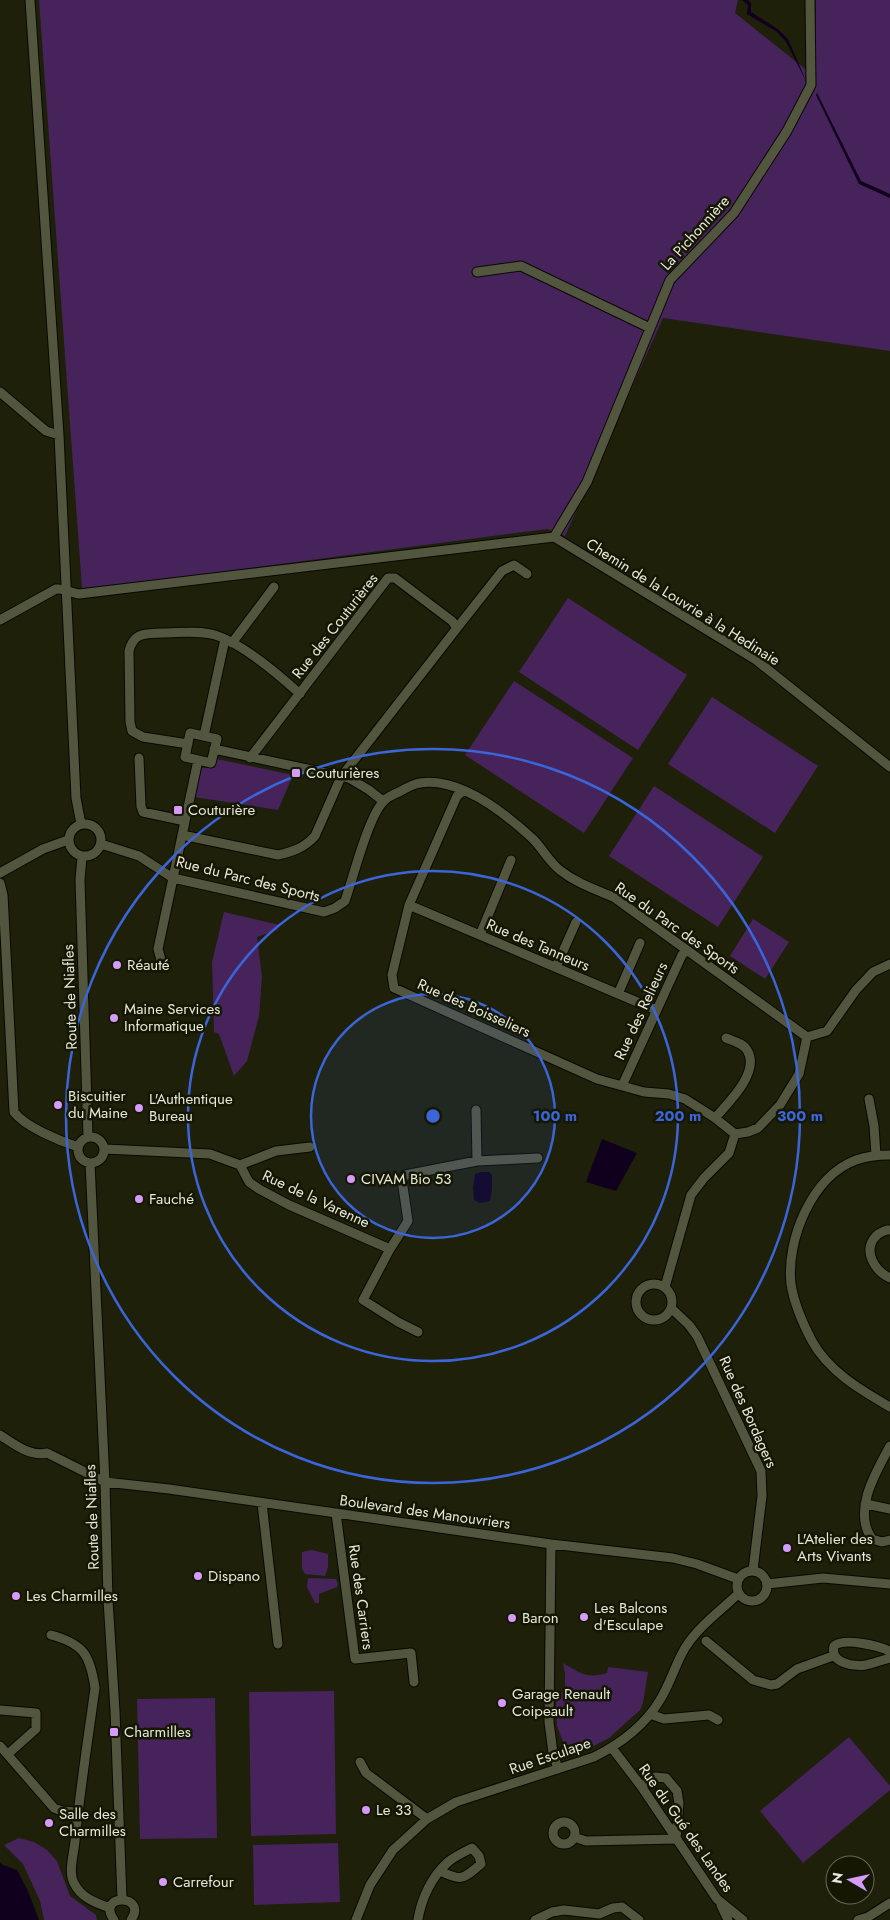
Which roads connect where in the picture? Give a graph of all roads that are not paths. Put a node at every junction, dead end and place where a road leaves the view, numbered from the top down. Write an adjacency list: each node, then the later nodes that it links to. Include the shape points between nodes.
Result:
1 (30, 0): 6 (street)
2 (810, 0): 4 (street, La Pichonnière, via 811,85 734,213 670,280)
3 (477, 272): 4 (street, via 521,266)
4 (650, 328): 7 (street, La Pichonnière, via 587,482)
5 (0, 392): 6 (street, via 46,431)
6 (59, 435): 10 (street)
7 (554, 537): 10 (street, via 79,594); 21 (street, Chemin de la Louvrie à la Hedinaie, via 756,660)
8 (527, 574): 12 (street, via 514,564 502,571)
9 (274, 587): 13 (street)
10 (66, 590): 11 (street, via 56,590); 26 (street, via 76,798)
11 (0, 620)
12 (457, 628): 14 (street, Rue des Couturières, via 395,578 388,578); 22 (street)
13 (228, 641): 14 (street); 15 (street); 16 (street, via 214,635 191,632 142,634 132,642 129,696 132,731 143,737)
14 (300, 694): 19 (street, Rue des Couturières)
15 (204, 736): 16 (street, via 190,733); 17 (street, via 217,739)
16 (188, 744): 20 (street, via 185,757)
17 (214, 750): 19 (street); 20 (street, via 211,763)
18 (139, 758): 25 (street, via 143,812)
19 (250, 758): 22 (street)
20 (198, 760): 25 (street)
21 (890, 767)
22 (341, 776): 24 (street); 27 (street, via 315,836 308,844 292,852 278,855)
23 (463, 791): 24 (street, Rue du Parc des Sports, via 435,782 422,783); 35 (street, Rue des Boisseliers, via 457,796); 39 (street, Rue du Parc des Sports, via 507,817 563,872 587,888 615,898)
24 (383, 801): 33 (street, Rue du Parc des Sports, via 373,817 345,901 335,908 318,911)
25 (185, 821): 27 (street)
26 (81, 824): 28 (street, via 72,830); 29 (street, via 92,826 100,833)
27 (182, 835): 33 (street)
28 (68, 840): 30 (street, via 70,849); 32 (street, via 43,848)
29 (101, 844): 30 (street, via 91,856); 33 (street, Rue du Parc des Sports, via 139,856)
30 (82, 857): 52 (street, Route de Niafles)
31 (511, 860): 37 (street)
32 (0, 873)
33 (173, 878): 41 (street, via 158,949)
34 (0, 883): 54 (street, via 14,1112 24,1121)
35 (409, 905): 37 (street, Rue des Tanneurs); 47 (street, Rue des Boisseliers, via 392,975 394,988 597,1078)
36 (576, 922): 42 (street)
37 (480, 935): 42 (street, Rue des Tanneurs)
38 (640, 944): 43 (street)
39 (687, 950): 44 (street, Rue des Relieurs); 45 (street, Rue du Parc des Sports)
40 (890, 964): 45 (street, via 873,972 856,990 827,1031)
41 (163, 967)
42 (556, 967): 43 (street, Rue des Tanneurs)
43 (618, 994): 44 (street, Rue des Tanneurs)
44 (656, 1010): 47 (street, Rue des Relieurs)
45 (807, 1037): 51 (street, via 799,1074 780,1105 758,1128)
46 (726, 1038): 50 (street, via 747,1049 749,1071 742,1086)
47 (622, 1086): 50 (street, Rue des Boisseliers, via 685,1099)
48 (869, 1099): 56 (street)
49 (476, 1110): 59 (street)
50 (715, 1118): 51 (street, Rue des Boisseliers)
51 (735, 1134): 65 (street, via 729,1153 692,1195)
52 (88, 1137): 54 (street); 55 (street, via 99,1139)
53 (310, 1146): 61 (street, via 276,1151)
54 (78, 1147): 60 (street, via 79,1156)
55 (105, 1149): 60 (street, via 101,1159); 61 (street, via 210,1154)
56 (876, 1155): 57 (street); 68 (street, via 855,1160 834,1173 812,1199 794,1238 790,1259 791,1285 813,1342 826,1361 842,1376)
57 (890, 1155)
58 (538, 1158): 59 (street)
59 (478, 1161): 63 (street, via 405,1175 402,1180 408,1221)
60 (90, 1163): 71 (street, Route de Niafles)
61 (240, 1165): 63 (street, Rue de la Varenne, via 248,1182 259,1189)
62 (890, 1230): 64 (street, via 875,1236 870,1250 871,1262)
63 (390, 1249): 67 (street, via 363,1300)
64 (890, 1278)
65 (665, 1287): 66 (street, via 672,1297); 66 (street, via 648,1285 639,1292 637,1304 642,1314 652,1320 663,1317)
66 (671, 1308): 78 (street, Rue des Bordagers, via 697,1336 762,1471)
67 (418, 1332)
68 (890, 1407)
69 (0, 1436): 71 (street, Boulevard des Manouvriers, via 31,1453 47,1453)
70 (890, 1446): 73 (street, via 870,1486)
71 (105, 1482): 72 (street, Boulevard des Manouvriers); 106 (street, Route de Niafles)
72 (262, 1503): 75 (street, Boulevard des Manouvriers); 85 (street)
73 (866, 1504): 74 (street); 76 (street, via 863,1518 867,1532 872,1539)
74 (890, 1508)
75 (336, 1513): 77 (street, Boulevard des Manouvriers); 89 (street, Rue des Carriers, via 355,1659 411,1653)
76 (890, 1540)
77 (550, 1544): 79 (street, Boulevard des Manouvriers, via 673,1558); 97 (street, via 549,1722)
78 (753, 1570): 79 (street, via 744,1572); 80 (street, via 763,1575)
79 (738, 1579): 82 (street)
80 (767, 1584): 81 (street, via 823,1578); 82 (street, via 765,1594 757,1601 746,1600)
81 (890, 1584)
82 (738, 1594): 91 (street, Rue Esculape, via 684,1649 661,1700)
83 (51, 1635): 100 (street, via 78,1645 92,1670 95,1688)
84 (706, 1642): 87 (street, via 753,1680 771,1685 781,1682 797,1669)
85 (278, 1644)
86 (890, 1651): 87 (street, via 842,1641 834,1646)
87 (833, 1656): 88 (street, via 838,1661 864,1665)
88 (890, 1658)
89 (414, 1682)
90 (0, 1710): 95 (street, via 36,1713 36,1730)
91 (650, 1714): 92 (street, via 664,1719 709,1715); 94 (street, Rue Esculape)
92 (718, 1720)
93 (0, 1746): 95 (street)
94 (612, 1748): 97 (street, Rue Esculape); 98 (street, Rue du Gué des Landes)
95 (8, 1754): 100 (street, via 54,1808)
96 (360, 1762): 102 (street, via 366,1773)
97 (558, 1769): 102 (street, Rue Esculape, via 456,1802)
98 (640, 1786): 99 (street, via 655,1777 666,1778 677,1791); 101 (street, Rue du Gué des Landes)
99 (678, 1803): 101 (street, via 674,1810); 104 (street)
100 (78, 1812): 109 (street, via 73,1882 88,1899)
101 (662, 1817): 104 (street, Rue du Gué des Landes)
102 (427, 1819): 114 (street, Rue Esculape, via 392,1850 370,1885)
103 (574, 1837): 104 (street, via 586,1841)
104 (676, 1839): 107 (street, Rue du Gué des Landes)
105 (440, 1871): 115 (street, via 419,1910)
106 (122, 1900): 109 (street); 113 (street, via 130,1902 134,1908)
107 (720, 1902): 118 (street); 119 (street, Rue du Gué des Landes)
108 (890, 1903): 111 (street)
109 (110, 1908): 112 (street)
110 (602, 1917): 116 (street, via 564,1910); 117 (street, via 613,1908 622,1907)
111 (869, 1919): 120 (street)
112 (112, 1920)
113 (131, 1920)
114 (356, 1920)
115 (418, 1920)
116 (535, 1920)
117 (639, 1920)
118 (728, 1920)
119 (743, 1920)
120 (858, 1920)

